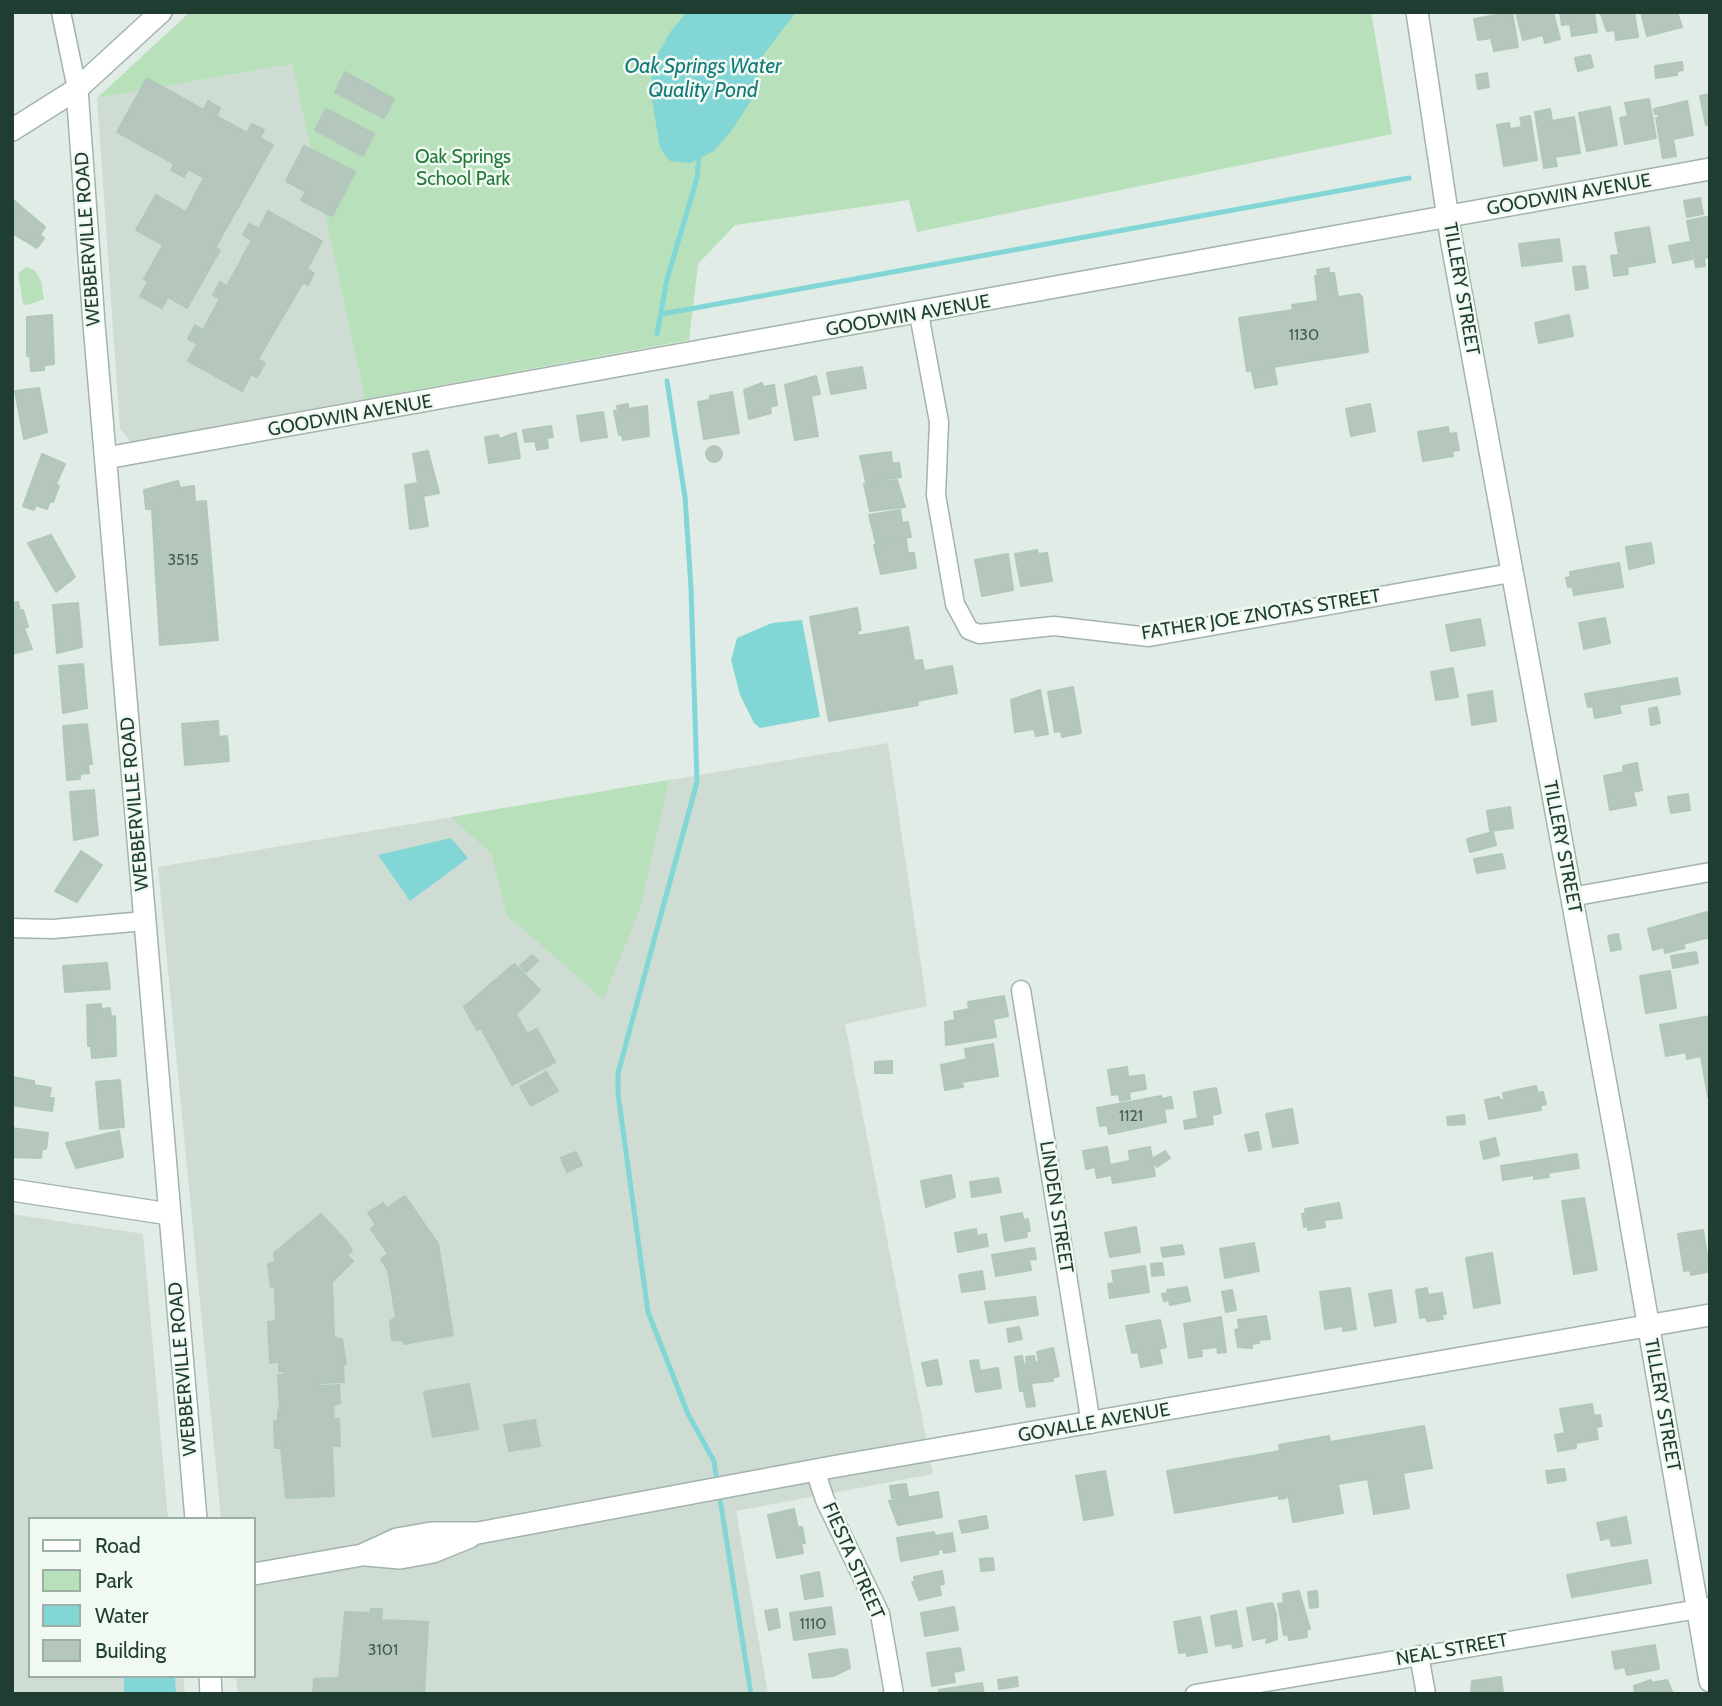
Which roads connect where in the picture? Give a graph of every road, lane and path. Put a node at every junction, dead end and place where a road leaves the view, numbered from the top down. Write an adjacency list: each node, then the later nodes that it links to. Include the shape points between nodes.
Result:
1 (61, 12): 4 (street)
2 (161, 12): 4 (street)
3 (1417, 12): 7 (street, TILLERY STREET)
4 (77, 89): 5 (street); 9 (street, WEBBERVILLE ROAD)
5 (12, 130)
6 (1710, 169): 7 (street, GOODWIN AVENUE)
7 (1448, 218): 8 (street, GOODWIN AVENUE); 10 (street, TILLERY STREET)
8 (919, 314): 9 (street, GOODWIN AVENUE); 10 (street, FATHER JOE ZNOTAS STREET, via 939,422 936,495 955,604 969,630 979,634 1054,626 1149,636)
9 (106, 458): 13 (street, WEBBERVILLE ROAD)
10 (1511, 573): 12 (street, TILLERY STREET)
11 (1710, 872): 12 (street)
12 (1571, 897): 19 (street, TILLERY STREET)
13 (145, 921): 14 (street); 17 (street, WEBBERVILLE ROAD)
14 (12, 928)
15 (1021, 990): 20 (street, LINDEN STREET)
16 (12, 1190): 17 (street)
17 (169, 1214): 22 (street, WEBBERVILLE ROAD)
18 (1710, 1315): 19 (street, GOVALLE AVENUE)
19 (1648, 1326): 20 (street, GOVALLE AVENUE); 24 (street, TILLERY STREET)
20 (1091, 1424): 21 (street, GOVALLE AVENUE)
21 (815, 1470): 23 (street, GOVALLE AVENUE, via 478,1533 422,1534 397,1539 362,1555); 27 (street, FIESTA STREET, via 880,1614)
22 (196, 1517)
23 (256, 1574)
24 (1704, 1608): 25 (street, NEAL STREET); 26 (street, TILLERY STREET)
25 (1419, 1655): 28 (street, NEAL STREET); 29 (street)
26 (1710, 1681)
27 (894, 1694)
28 (1195, 1694)
29 (1426, 1694)

